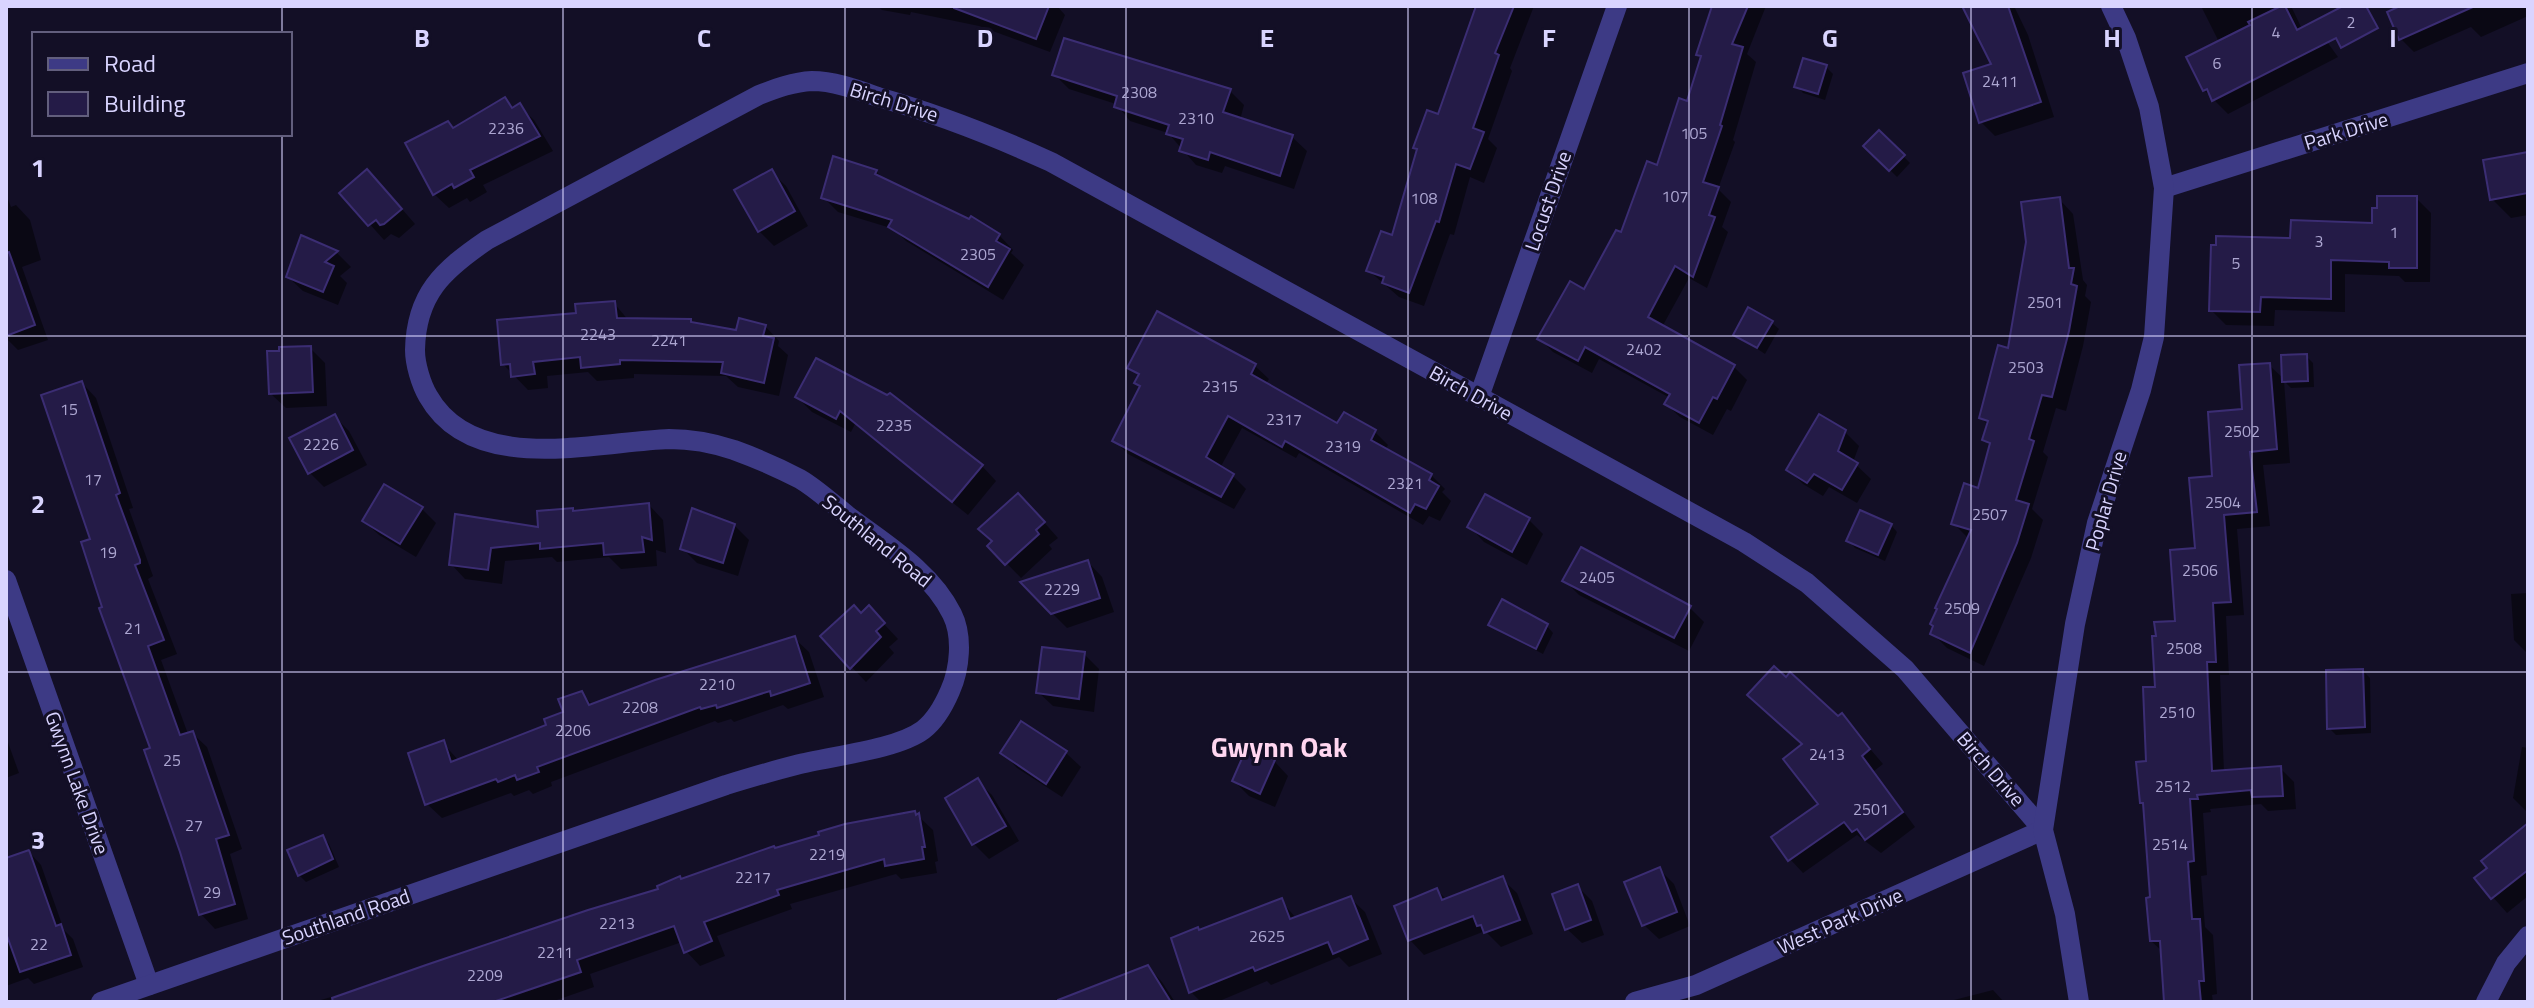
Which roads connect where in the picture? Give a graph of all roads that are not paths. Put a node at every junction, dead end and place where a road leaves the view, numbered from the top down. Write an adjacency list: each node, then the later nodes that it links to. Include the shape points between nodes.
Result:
1 (1617, 6): 6 (street, Locust Drive)
2 (2111, 6): 5 (street, Poplar Drive, via 2149,107)
3 (2528, 73): 5 (street, Park Drive)
4 (816, 81): 6 (street, Birch Drive, via 933,113 1051,162); 11 (street, Southland Road, via 786,84 759,95 487,240 435,283 422,306 415,355 437,412 494,445 526,449 699,441 732,449 802,480 938,591 954,617 959,649 956,679 943,707 923,729 899,742 726,785)
5 (2164, 188): 9 (street, Poplar Drive, via 2154,337 2097,523 2075,624)
6 (1479, 397): 9 (street, Birch Drive, via 1744,542 1807,583 1905,669)
7 (6, 580): 8 (street, Gwynn Lake Drive)
8 (15, 634): 11 (street, Gwynn Lake Drive)
9 (2043, 830): 13 (street, West Park Drive, via 1696,985); 14 (street, Poplar Drive, via 2065,914)
10 (2528, 936): 15 (street, via 2506,963)
11 (149, 985): 12 (street, Southland Road)
12 (101, 1002)
13 (1635, 1002)
14 (2079, 1002)
15 (2486, 1002)

